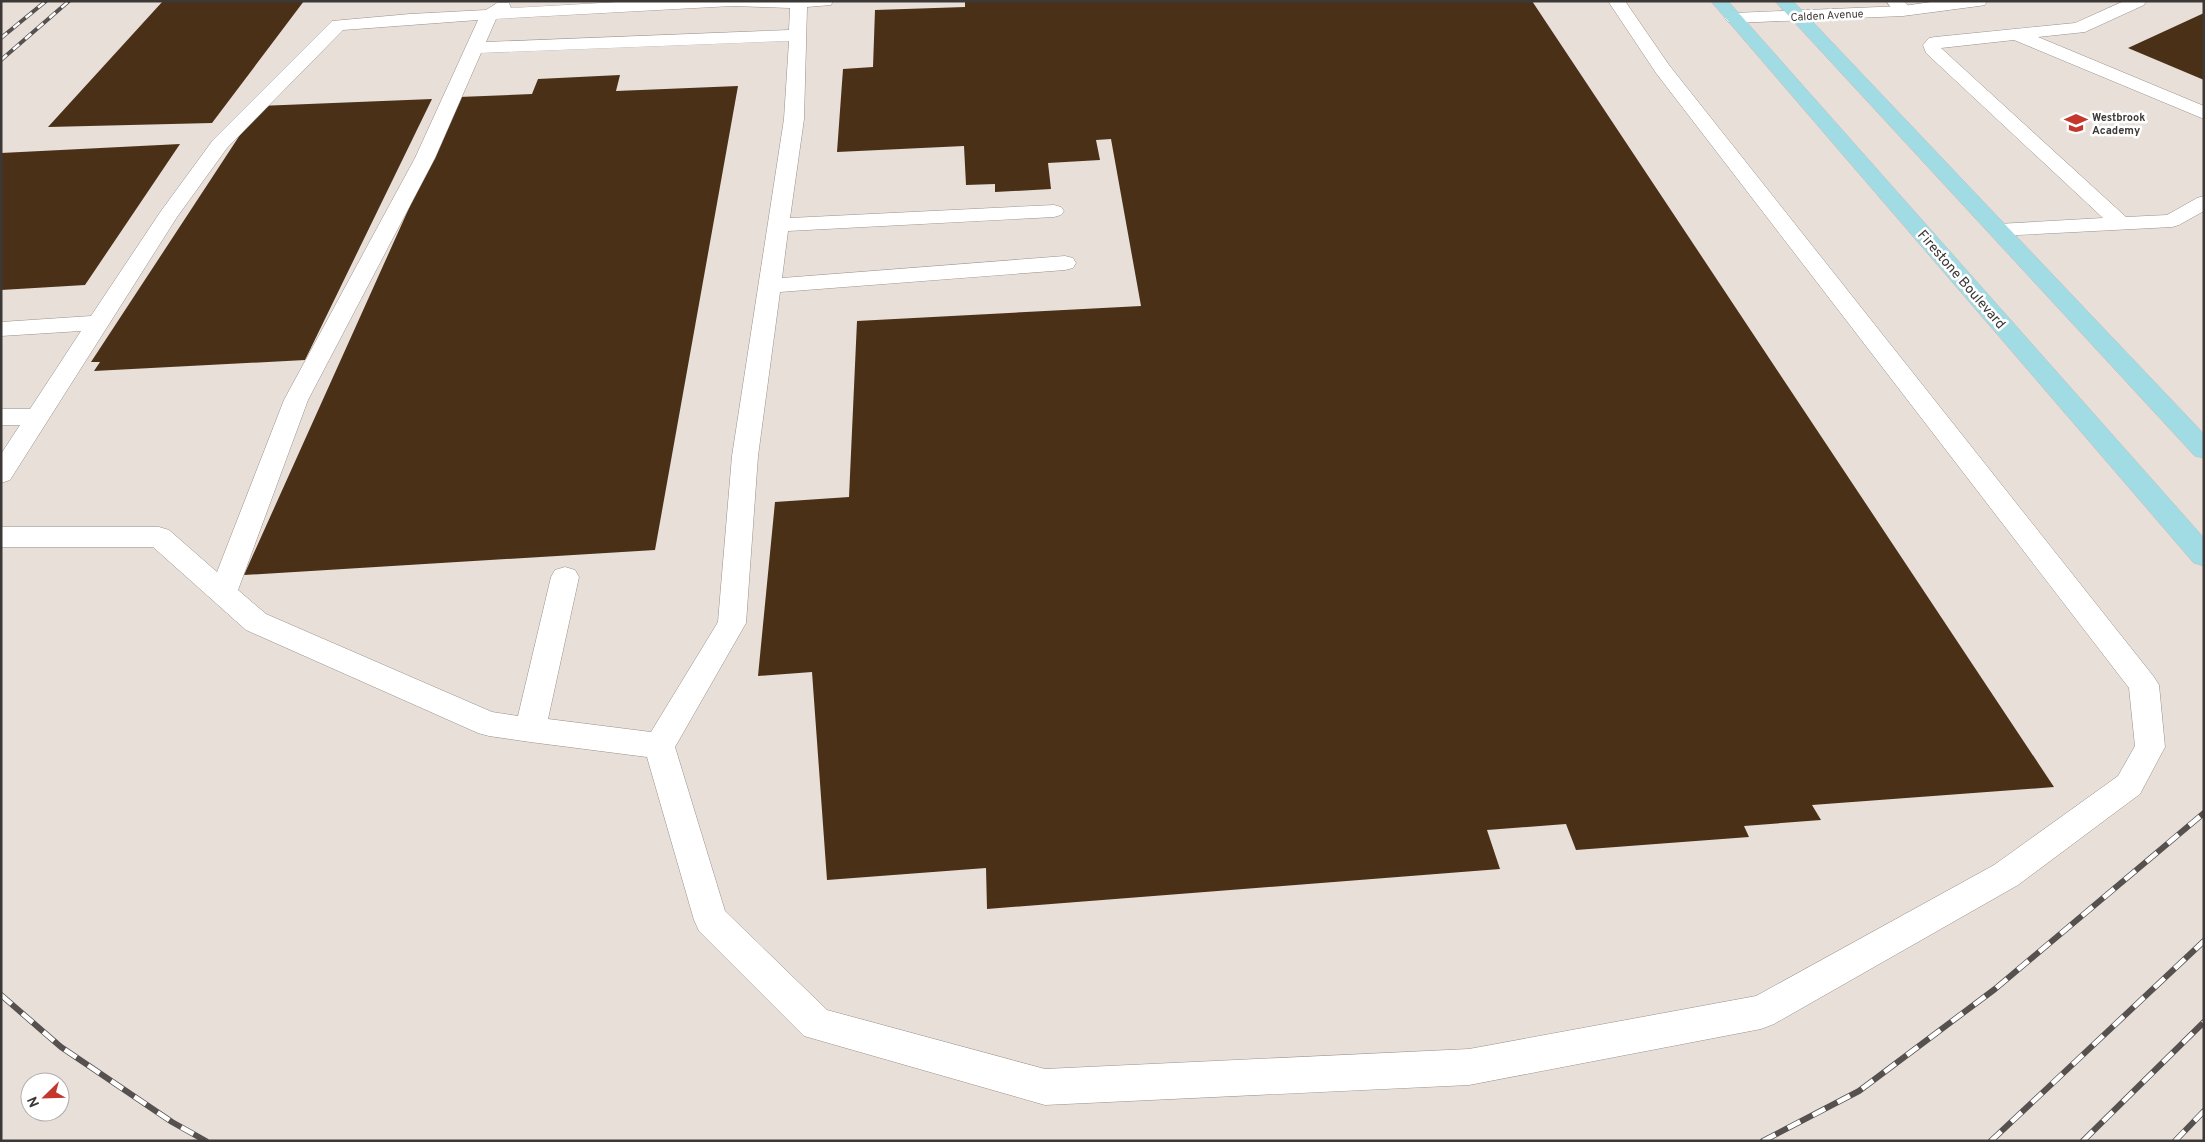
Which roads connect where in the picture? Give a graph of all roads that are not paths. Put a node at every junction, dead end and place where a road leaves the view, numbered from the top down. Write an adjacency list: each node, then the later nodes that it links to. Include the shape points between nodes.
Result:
1 (513, 1): 11 (street)
2 (825, 1): 7 (street)
3 (1616, 1): 36 (street, via 1662,69 2144,685 2150,747 2129,785 2006,875 1761,1012 1469,1067 1044,1087 817,1024 711,920)
4 (1783, 1): 12 (main road)
5 (1979, 1): 8 (street, Calden Avenue)
6 (2138, 1): 14 (street, via 2079,28)
7 (799, 3): 11 (street, via 732,1); 15 (street)
8 (1898, 6): 12 (street, Calden Avenue)
9 (361, 7): 13 (street)
10 (1727, 10): 12 (street, Calden Avenue); 32 (main road, Firestone Boulevard)
11 (489, 15): 13 (street); 16 (street)
12 (1798, 16): 22 (main road)
13 (338, 25): 25 (street, via 220,144 168,215)
14 (2014, 34): 17 (street); 21 (street, via 1935,42 1932,49)
15 (797, 35): 16 (street); 20 (street, via 794,119)
16 (474, 48): 34 (street, via 425,158 296,400)
17 (2204, 113)
18 (2204, 202): 21 (street, via 2172,221)
19 (1054, 211): 20 (street)
20 (778, 224): 24 (street)
21 (2121, 224): 22 (street)
22 (1998, 230): 29 (main road)
23 (1065, 263): 24 (street)
24 (769, 286): 36 (street, via 745,456 732,623)
25 (99, 323): 26 (street); 28 (street)
26 (1, 329)
27 (1, 417): 28 (street)
28 (38, 417): 30 (street)
29 (2204, 450)
30 (1, 474)
31 (1, 537): 34 (street, via 159,537)
32 (2204, 556)
33 (565, 577): 35 (street)
34 (223, 593): 35 (street, via 256,622 489,724)
35 (530, 730): 36 (street)
36 (659, 746)

